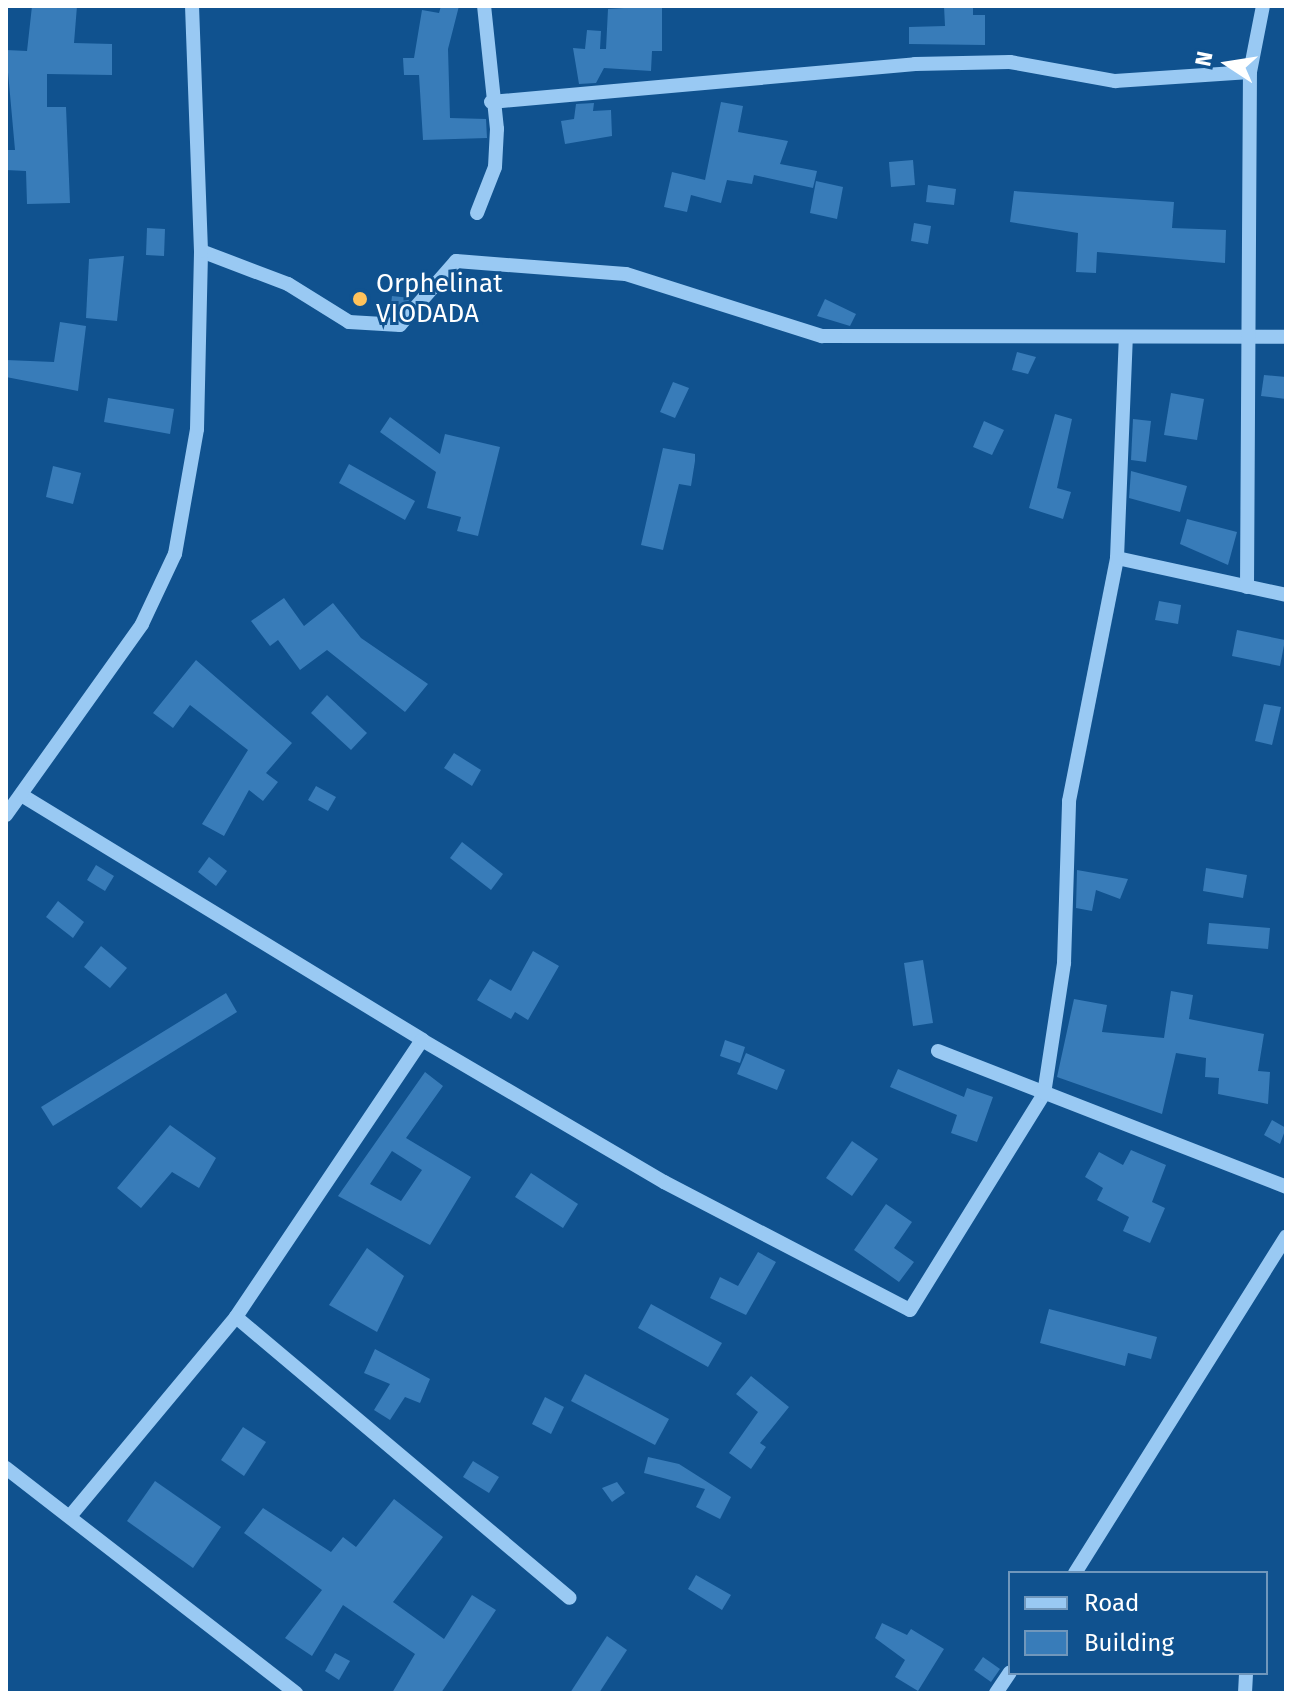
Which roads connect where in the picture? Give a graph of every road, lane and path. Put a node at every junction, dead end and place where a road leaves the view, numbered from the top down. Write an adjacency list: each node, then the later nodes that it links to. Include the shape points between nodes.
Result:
1 (192, 6): 7 (street)
2 (484, 6): 5 (street)
3 (1263, 6): 4 (street)
4 (1250, 72): 5 (street, via 1115,81 1010,62 915,64); 10 (street)
5 (491, 102): 6 (street, via 495,167)
6 (477, 213)
7 (201, 251): 9 (street, via 288,284 349,322 400,325 456,261 626,274 822,336); 14 (street, via 197,429 175,554 142,624)
8 (1286, 337): 10 (street)
9 (1126, 338): 10 (street); 11 (street)
10 (1253, 339): 12 (street)
11 (1117, 558): 12 (street); 18 (street, via 1069,801 1064,963)
12 (1247, 587): 13 (street)
13 (1286, 595)
14 (23, 796): 15 (street); 16 (street)
15 (6, 815)
16 (422, 1040): 18 (street, via 664,1182 910,1310); 21 (street)
17 (938, 1051): 18 (street)
18 (1044, 1094): 19 (street)
19 (1286, 1187)
20 (1286, 1237): 24 (street)
21 (236, 1317): 23 (street); 25 (street)
22 (6, 1468): 23 (street)
23 (71, 1515): 27 (street)
24 (1076, 1571)
25 (570, 1598)
26 (1008, 1675): 28 (street)
27 (296, 1693)
28 (996, 1693)

